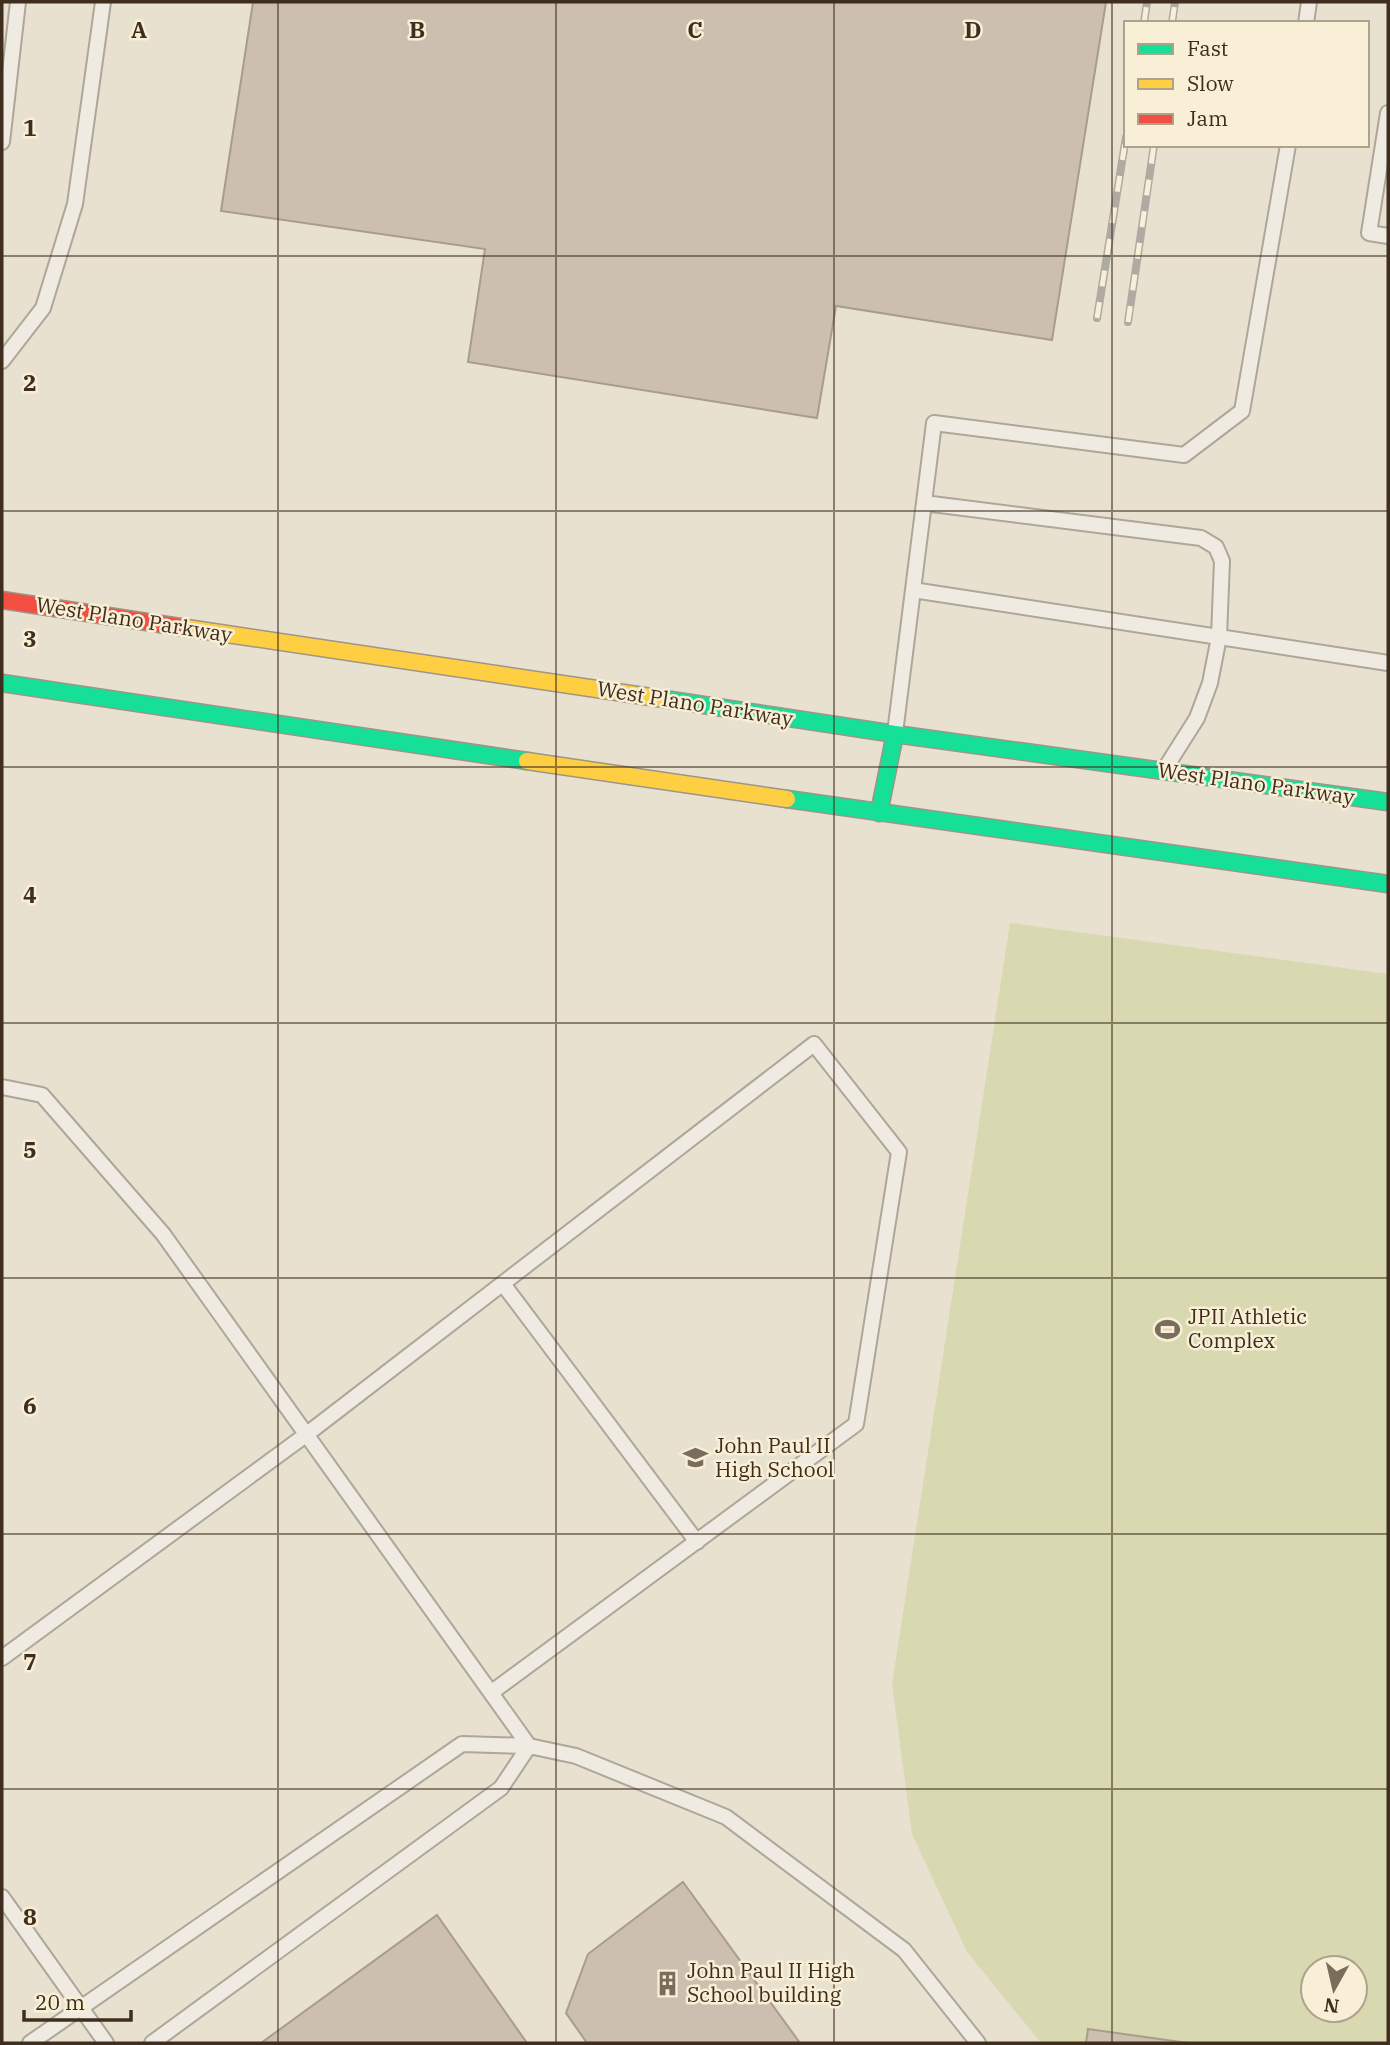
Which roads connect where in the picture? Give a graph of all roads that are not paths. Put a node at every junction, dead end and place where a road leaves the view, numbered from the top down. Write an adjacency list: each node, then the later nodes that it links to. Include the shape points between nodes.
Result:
1 (18, 2): 5 (lane)
2 (103, 2): 10 (lane, via 75,204 43,308)
3 (1309, 2): 4 (lane)
4 (1306, 21)
5 (6, 72): 7 (lane)
6 (1388, 113): 9 (lane, via 1369,233)
7 (2, 142)
8 (1288, 147): 11 (lane, via 1242,411 1184,455 934,423)
9 (1388, 236)
10 (2, 361)
11 (924, 503): 12 (lane); 14 (lane, via 1200,538 1216,547 1222,561)
12 (913, 590): 14 (lane); 17 (lane)
13 (2, 600): 17 (main road, West Plano Parkway)
14 (1219, 637): 15 (lane); 18 (lane, via 1198,718)
15 (1388, 663)
16 (2, 683): 20 (main road)
17 (895, 734): 18 (main road, West Plano Parkway); 20 (main road)
18 (1163, 771): 19 (main road, West Plano Parkway)
19 (1388, 802)
20 (879, 813): 21 (main road)
21 (1388, 884)
22 (2, 1087): 24 (lane, via 42,1095 64,1120 163,1234)
23 (503, 1284): 24 (lane); 25 (lane); 25 (lane, via 814,1044 899,1152 856,1424)
24 (307, 1434): 26 (lane); 27 (lane)
25 (696, 1542): 27 (lane)
26 (2, 1658)
27 (492, 1692): 28 (lane)
28 (529, 1746): 30 (lane, via 462,1744); 33 (lane, via 501,1788); 34 (lane, via 576,1756 726,1818 904,1950)
29 (2, 1897): 30 (lane)
30 (80, 2007): 31 (lane); 32 (lane)
31 (30, 2043)
32 (106, 2043)
33 (152, 2043)
34 (978, 2043)

